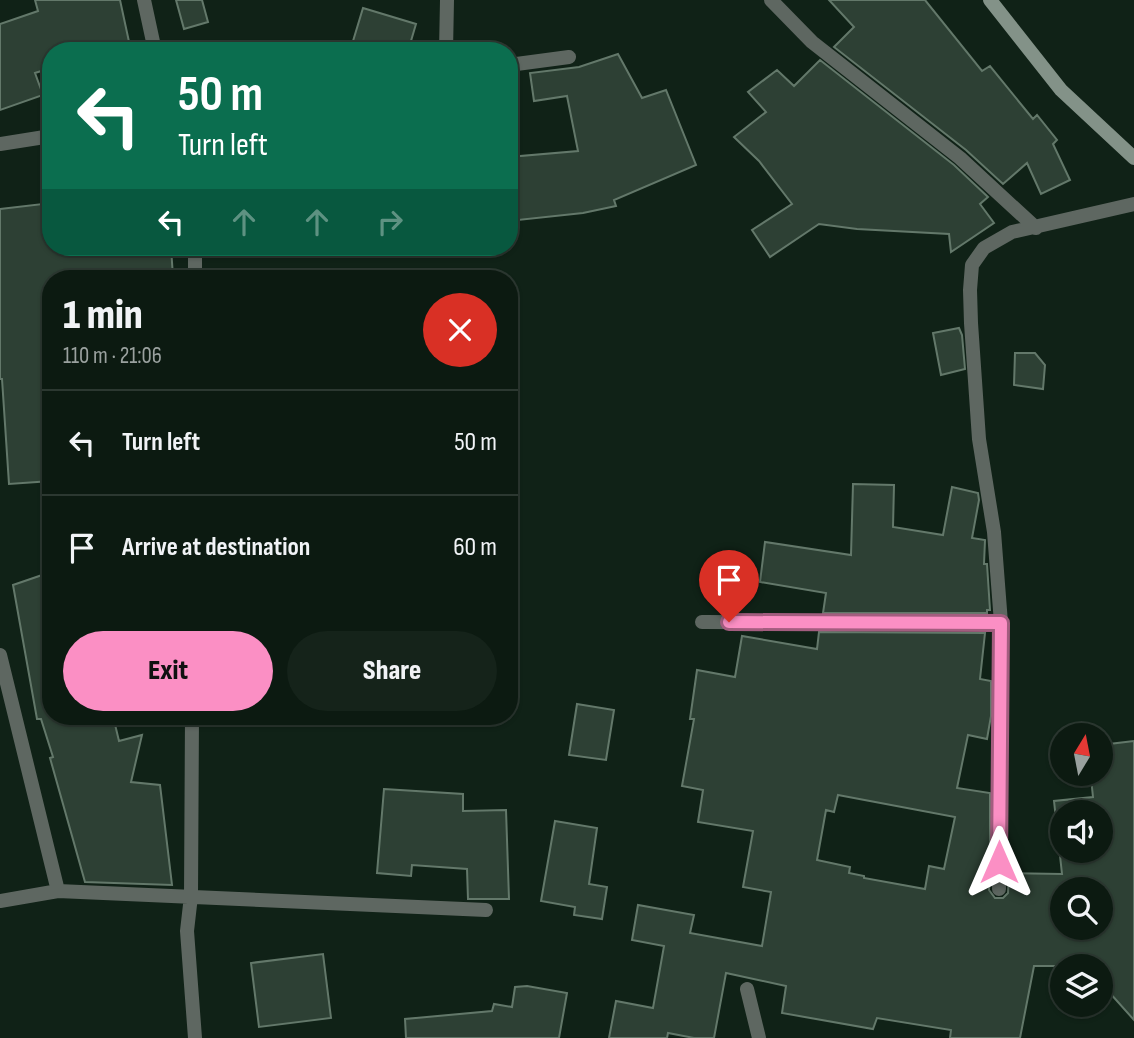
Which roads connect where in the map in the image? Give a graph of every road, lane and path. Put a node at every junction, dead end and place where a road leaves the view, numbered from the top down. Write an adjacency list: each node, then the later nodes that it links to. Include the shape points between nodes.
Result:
1 (144, 0): 5 (street)
2 (447, 0): 6 (street)
3 (771, 0): 13 (street, via 813,41 960,158)
4 (990, 0): 11 (main road, via 1061,90)
5 (153, 42)
6 (446, 42)
7 (569, 57): 8 (street)
8 (518, 64)
9 (42, 137): 10 (street)
10 (0, 144)
11 (1134, 158)
12 (1134, 204): 13 (street)
13 (1036, 228): 15 (street, via 1012,232 984,248 972,265 979,439 994,532)
14 (702, 622): 15 (street)
15 (1001, 623): 18 (street)
16 (0, 655): 19 (street)
17 (192, 725): 20 (street)
18 (999, 889)
19 (58, 891): 20 (street); 21 (street)
20 (191, 896): 22 (street); 24 (street, via 187,931)
21 (0, 901)
22 (486, 910)
23 (747, 989): 25 (street)
24 (195, 1038)
25 (759, 1038)

